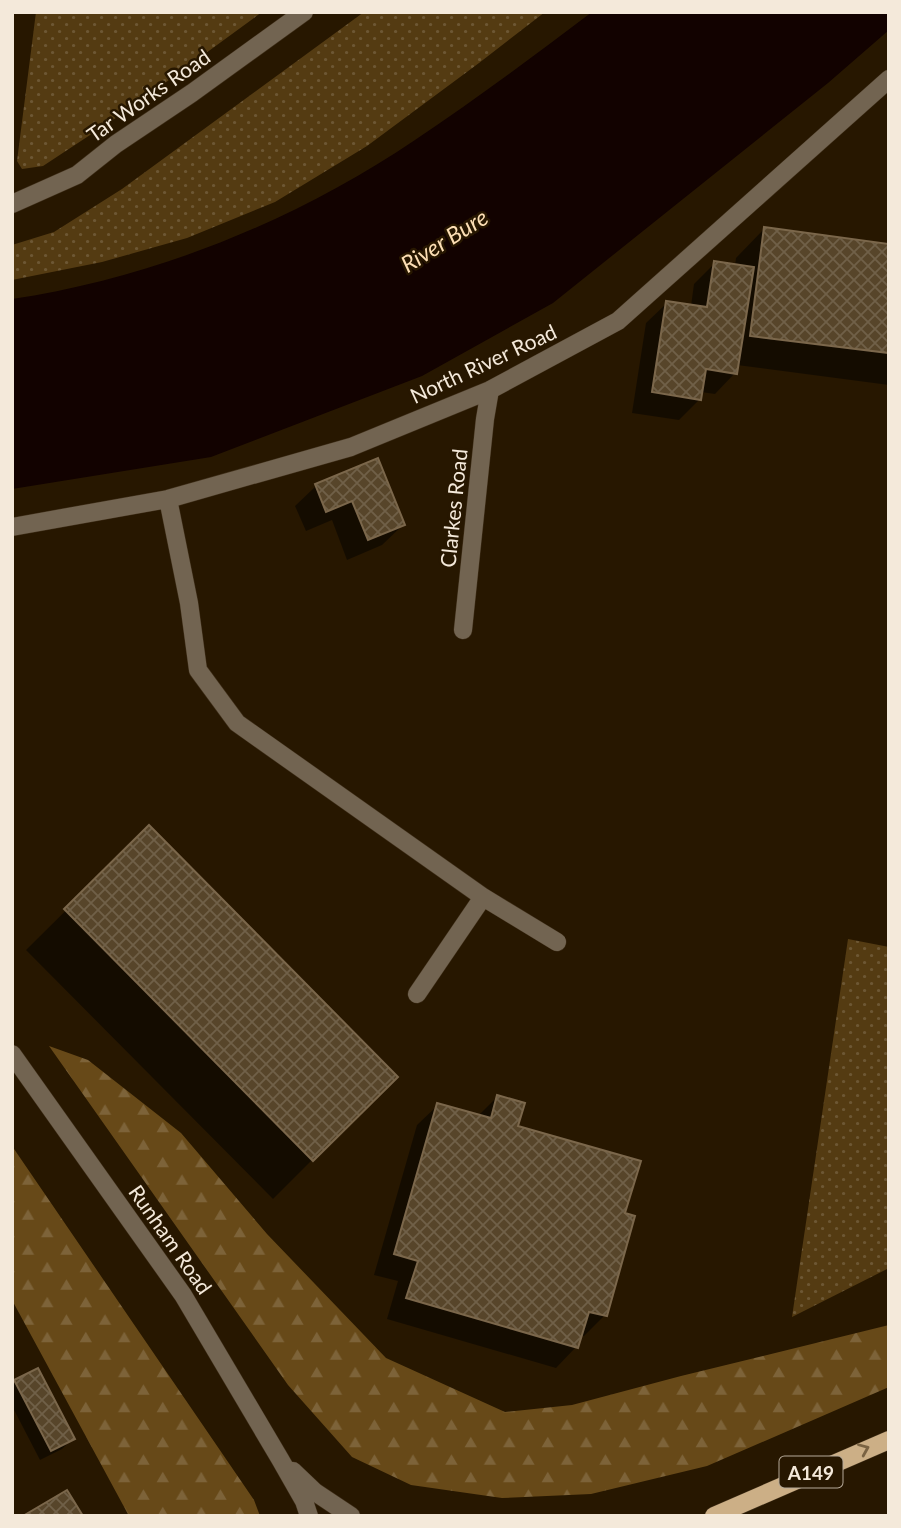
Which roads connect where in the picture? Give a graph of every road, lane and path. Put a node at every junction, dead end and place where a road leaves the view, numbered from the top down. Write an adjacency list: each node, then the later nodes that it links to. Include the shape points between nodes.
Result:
1 (304, 12): 3 (street, Tar Works Road, via 77,175)
2 (889, 79): 4 (street, North River Road, via 618,321)
3 (15, 201)
4 (490, 390): 5 (street, North River Road, via 351,447); 7 (street, Clarkes Road)
5 (168, 499): 6 (street, North River Road); 8 (street, via 198,670 237,723)
6 (12, 527)
7 (463, 630)
8 (483, 897): 9 (street); 10 (street)
9 (557, 942)
10 (417, 994)
11 (12, 1054): 13 (street, Runham Road, via 183,1295)
12 (889, 1440): 16 (main road, A149, one-way to 12)
13 (280, 1459): 14 (street, Runham Road); 15 (street, Runham Road, via 315,1492)
14 (309, 1516)
15 (351, 1516)
16 (714, 1516)

